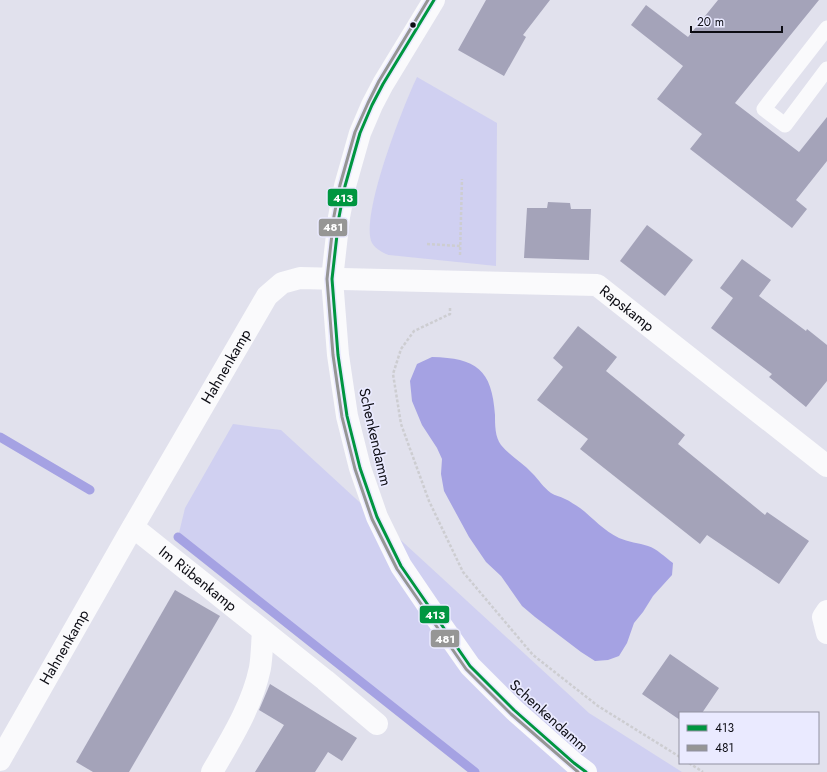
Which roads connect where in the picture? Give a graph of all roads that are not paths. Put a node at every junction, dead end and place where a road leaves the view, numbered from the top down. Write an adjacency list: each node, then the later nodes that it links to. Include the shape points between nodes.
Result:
1 (434, 0): 4 (street, via 383,84 360,133 349,167 339,217)
2 (827, 28): 3 (lane, via 764,109 785,125)
3 (827, 69)
4 (332, 279): 5 (street, Rapskamp, via 597,285); 6 (street, Hahnenkamp, via 300,278 282,283 267,296); 13 (street, Schenkendamm, via 338,354 347,416 360,468 377,517 401,566 470,666 514,710)
5 (827, 466)
6 (132, 527): 8 (street, Im Rübenkamp); 11 (street, Hahnenkamp)
7 (827, 611): 9 (street, via 823,617)
8 (263, 631): 10 (street, Im Rübenkamp); 12 (street, via 260,668 253,692)
9 (827, 633)
10 (377, 724)
11 (0, 760)
12 (212, 772)
13 (586, 772)

